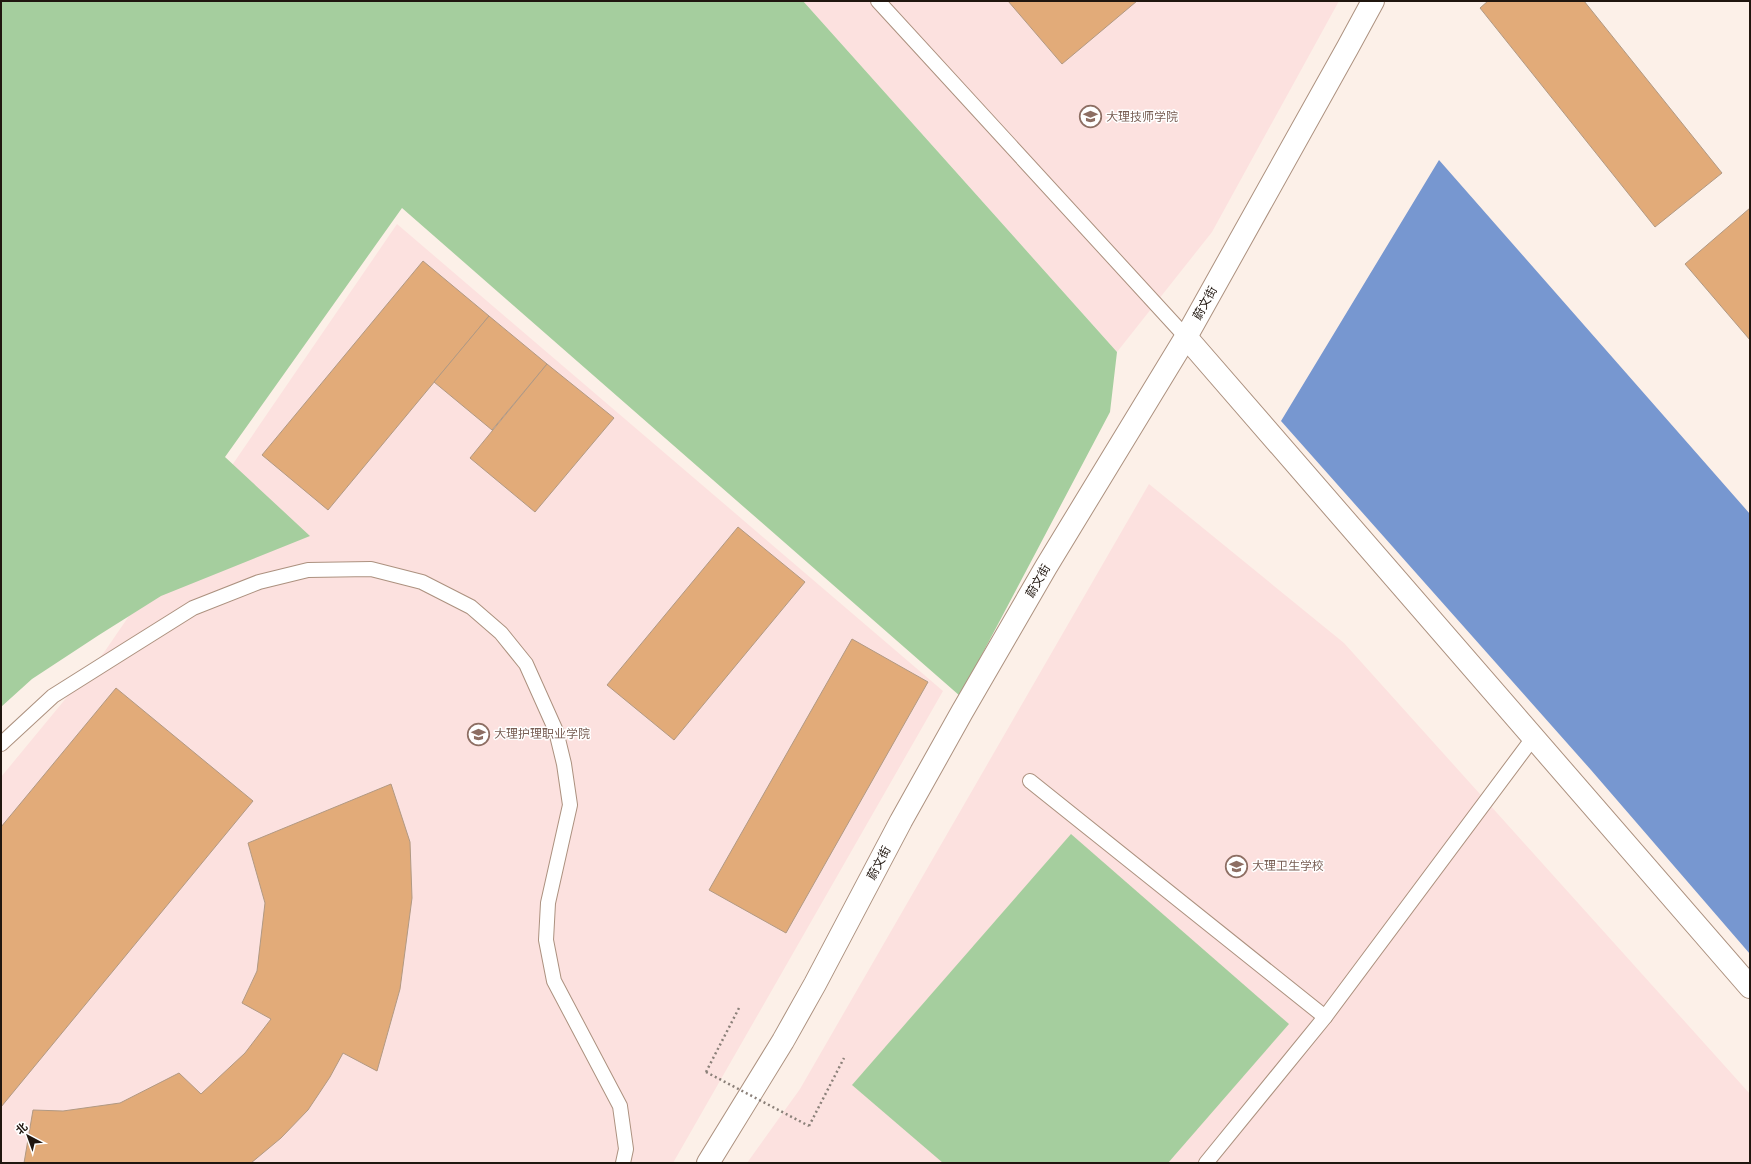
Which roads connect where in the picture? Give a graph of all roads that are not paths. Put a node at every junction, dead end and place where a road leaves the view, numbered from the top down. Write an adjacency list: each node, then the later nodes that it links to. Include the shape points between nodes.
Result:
1 (878, 1): 3 (lane)
2 (1373, 1): 3 (street, 蔚文街)
3 (1186, 337): 4 (street); 10 (street, 蔚文街, via 1038,581 901,821 790,1028)
4 (1533, 738): 7 (street); 8 (lane)
5 (1, 744): 9 (lane, via 53,696 193,608 259,582 308,570 371,569 422,582 471,607 501,633 526,664 556,731 570,805 548,903 546,940 554,981 620,1106 626,1149)
6 (1030, 781): 8 (lane)
7 (1750, 987)
8 (1325, 1017): 11 (lane)
9 (623, 1163)
10 (708, 1163)
11 (1206, 1163)

